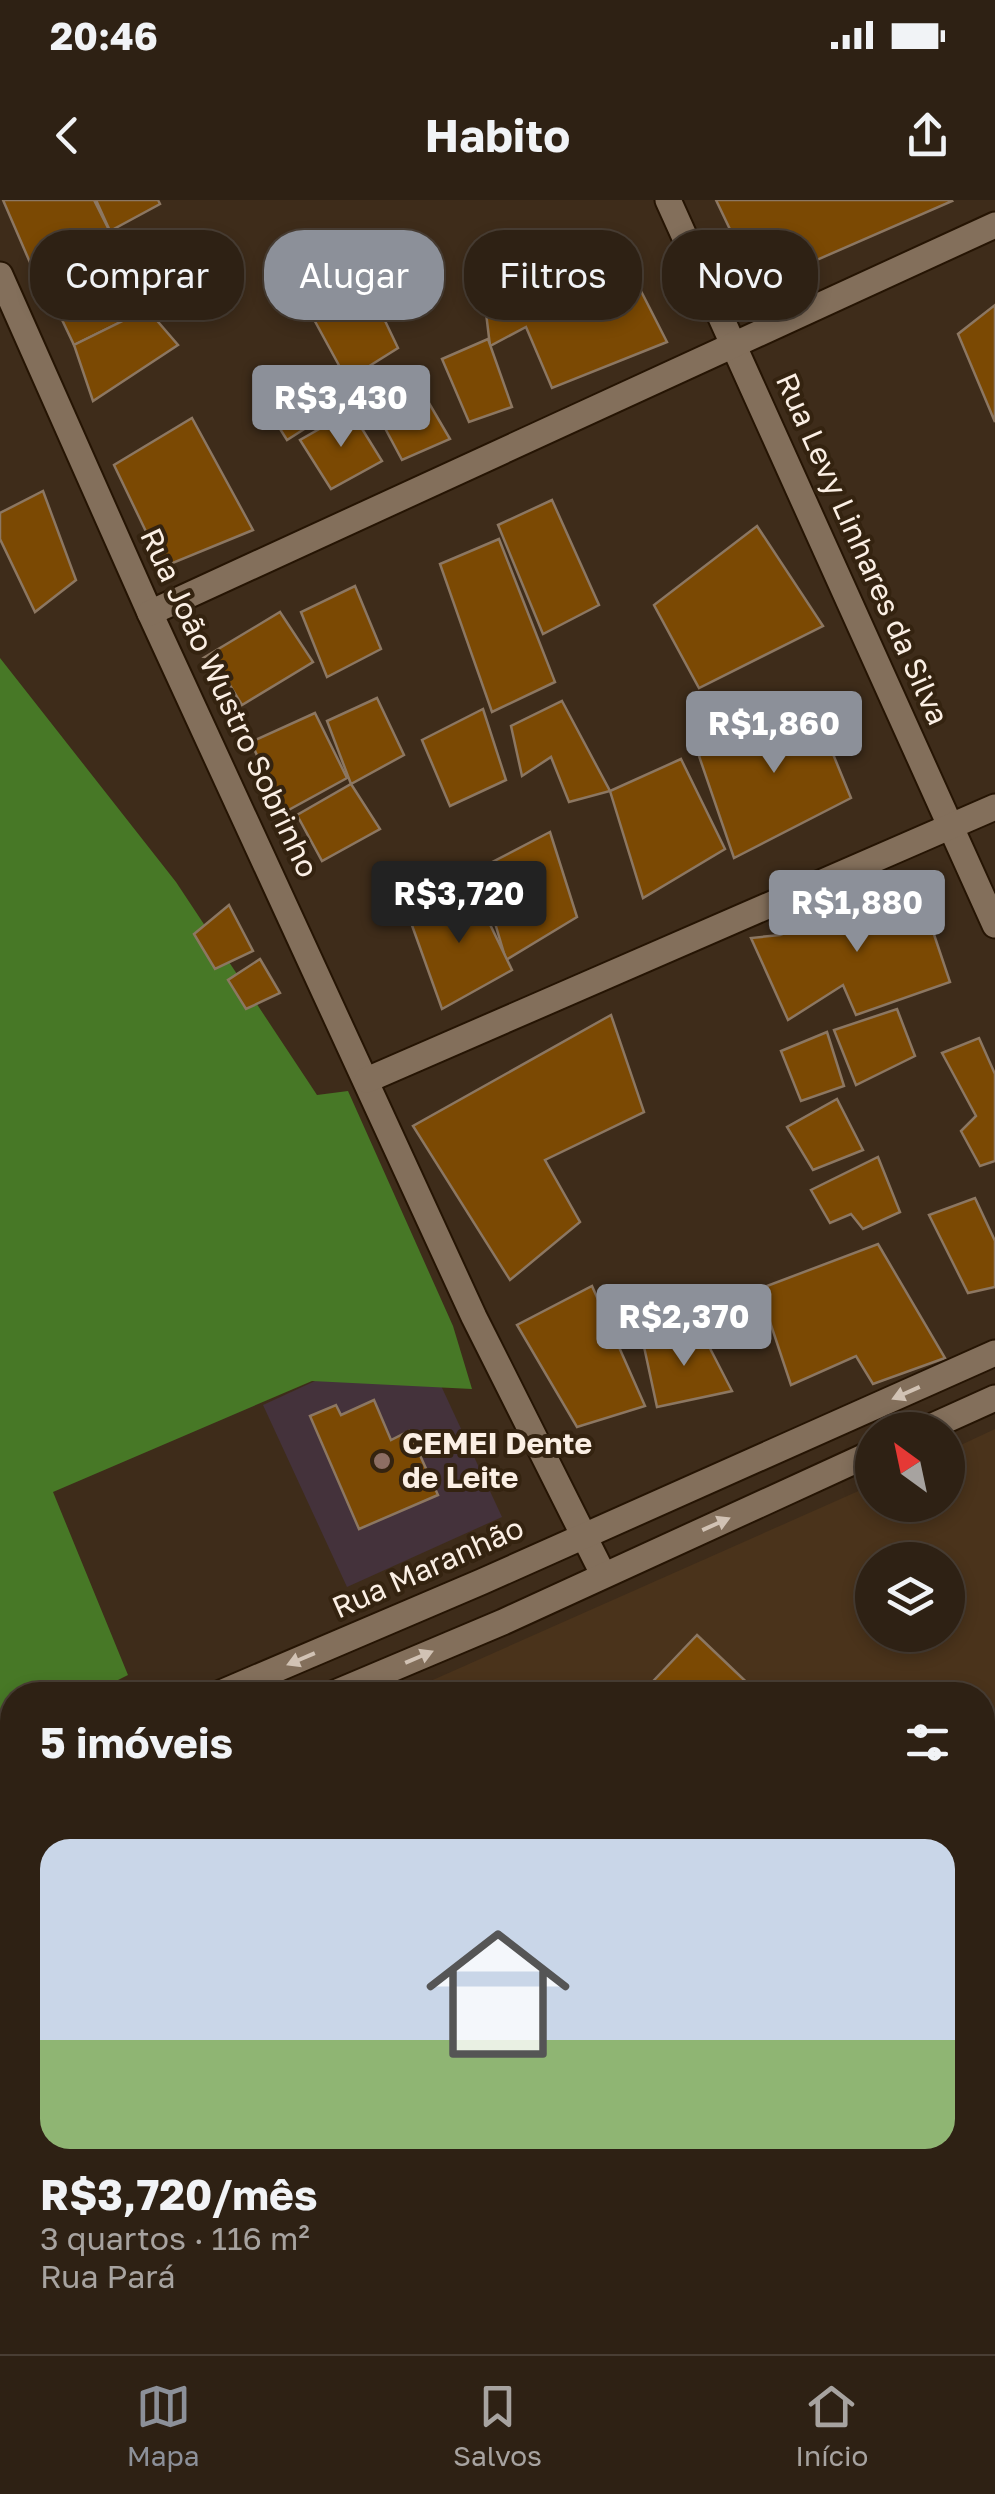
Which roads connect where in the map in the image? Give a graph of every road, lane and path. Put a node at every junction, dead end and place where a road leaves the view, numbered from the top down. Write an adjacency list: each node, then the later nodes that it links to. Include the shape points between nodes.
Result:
1 (668, 200): 4 (street, Rua Levy Linhares da Silva)
2 (995, 225): 4 (street)
3 (0, 275): 5 (street, Rua João Wustro Sobrinho)
4 (734, 342): 5 (street); 7 (street, Rua Levy Linhares da Silva)
5 (150, 612): 9 (street, Rua João Wustro Sobrinho)
6 (995, 808): 7 (street)
7 (951, 827): 8 (street, Rua Levy Linhares da Silva); 9 (street)
8 (995, 925)
9 (367, 1080): 16 (street, Rua João Wustro Sobrinho, via 516,1407)
10 (995, 1353): 13 (street, Rua Maranhão, one-way to 13)
11 (995, 1398): 12 (street)
12 (964, 1412)
13 (793, 1444): 15 (street); 16 (street, Rua Maranhão)
14 (855, 1461): 15 (street)
15 (810, 1481): 17 (street, one-way to 15)
16 (583, 1536): 17 (street, Rua João Wustro Sobrinho); 18 (street, Rua Maranhão, one-way to 18)
17 (604, 1574): 19 (street, one-way to 17)
18 (251, 1682)
19 (361, 1682)

